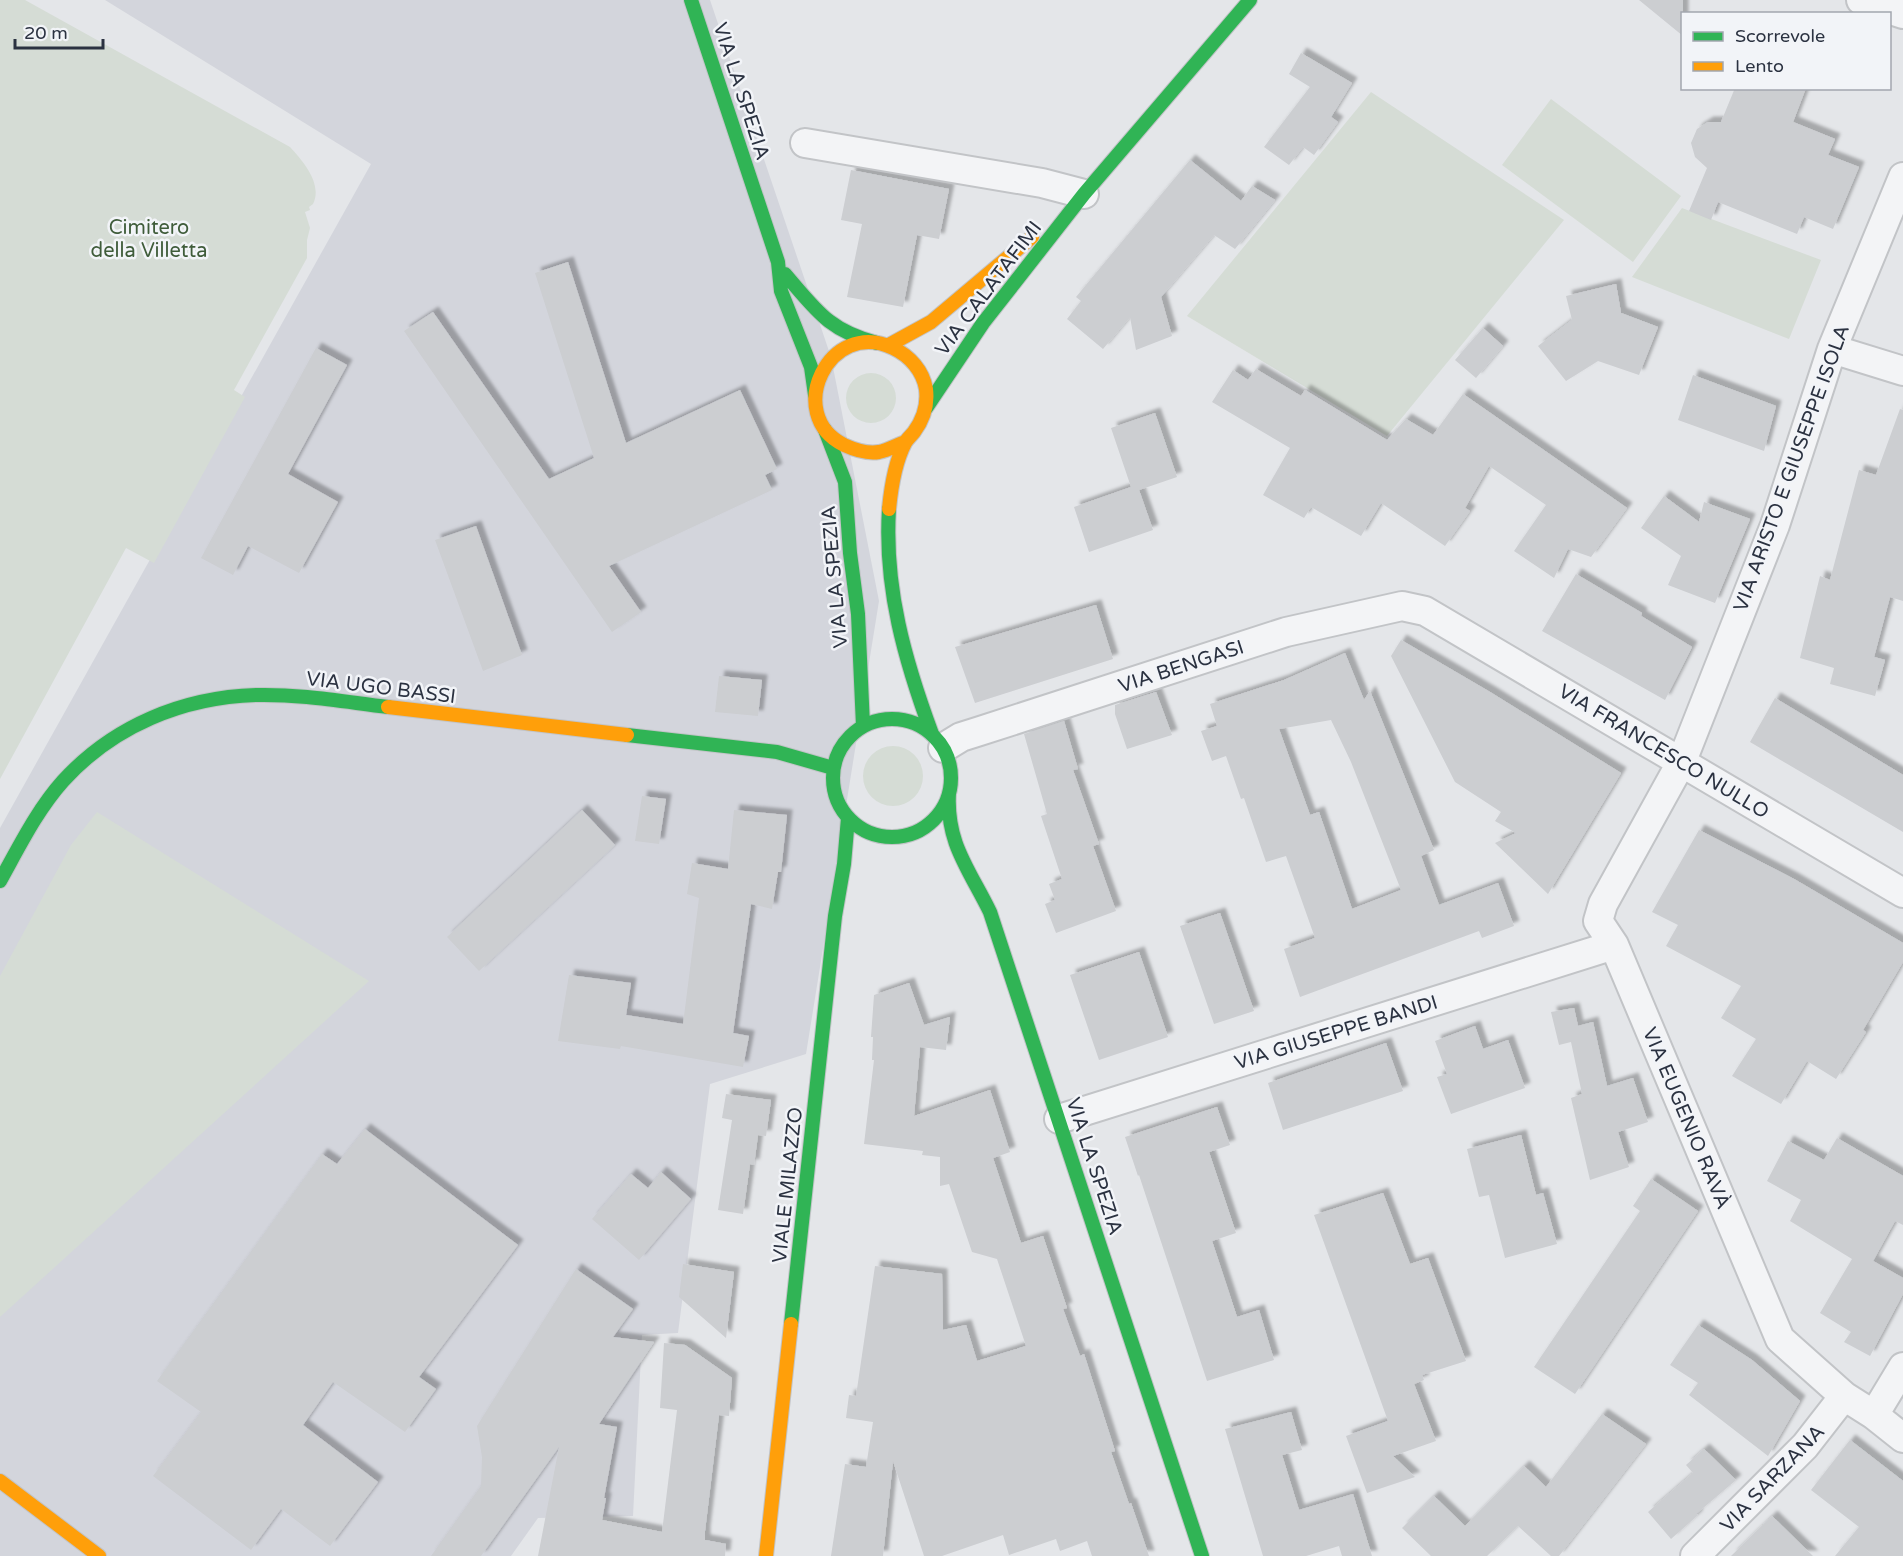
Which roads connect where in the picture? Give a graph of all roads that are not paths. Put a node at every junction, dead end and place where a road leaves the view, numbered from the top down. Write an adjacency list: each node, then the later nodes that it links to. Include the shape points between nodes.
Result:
1 (691, 0): 8 (main road, VIA LA SPEZIA)
2 (1250, 0): 7 (main road, VIA CALATAFIMI)
3 (1861, 0): 4 (street)
4 (1903, 14)
5 (805, 143): 7 (street, via 1042,183)
6 (1903, 177): 10 (street, VIA ARISTO E GIUSEPPE ISOLA)
7 (1084, 194): 9 (main road, VIA CALATAFIMI, via 931,322); 13 (main road, VIA CALATAFIMI, via 982,323)
8 (778, 262): 9 (main road, VIA LA SPEZIA, via 811,306 832,326); 12 (main road, VIA LA SPEZIA, via 782,295 811,363)
9 (883, 344): 12 (main road, via 855,345 835,356 821,373); 13 (main road, VIA LA SPEZIA, via 910,358 918,369 924,381)
10 (1832, 349): 11 (street); 19 (street, VIA ARISTO E GIUSEPPE ISOLA, via 1775,525)
11 (1903, 371)
12 (815, 395): 14 (main road, VIA LA SPEZIA)
13 (926, 408): 15 (main road, VIA LA SPEZIA)
14 (824, 428): 15 (main road, via 842,446 854,451 881,453); 17 (main road, VIA LA SPEZIA, via 845,482 858,614)
15 (905, 442): 18 (main road, VIA LA SPEZIA, via 890,498 888,553 900,634 917,693)
16 (1425, 610): 18 (street, VIA BENGASI, via 1401,606 1286,632 971,734); 19 (street, VIA FRANCESCO NULLO)
17 (862, 726): 18 (main road, via 899,719 917,724); 20 (main road, via 849,737)
18 (938, 741): 21 (main road, VIA LA SPEZIA, via 949,762)
19 (1682, 761): 24 (street, VIA FRANCESCO NULLO); 25 (street, VIA EUGENIO RAVÀ, via 1603,904 1598,921)
20 (833, 768): 22 (main road, via 838,803); 23 (main road, VIA UGO BASSI, via 777,752 297,697 226,696 153,715 96,749 44,806)
21 (949, 793): 22 (main road, via 942,810 930,823 897,837 879,836); 26 (main road, VIA LA SPEZIA, via 947,817 954,843 990,912)
22 (848, 818): 33 (main road, VIALE MILAZZO)
23 (0, 881)
24 (1903, 893)
25 (1614, 945): 26 (street, VIA GIUSEPPE BANDI); 28 (street, VIA EUGENIO RAVÀ, via 1780,1339)
26 (1059, 1119): 34 (main road, VIA LA SPEZIA)
27 (1903, 1367): 29 (street)
28 (1844, 1396): 29 (street, VIA EUGENIO RAVÀ); 35 (street, VIA SARZANA, via 1804,1446)
29 (1874, 1416): 30 (street, VIA EUGENIO RAVÀ)
30 (1903, 1438)
31 (0, 1481): 32 (main road)
32 (99, 1556)
33 (766, 1556)
34 (1202, 1556)
35 (1695, 1556)

